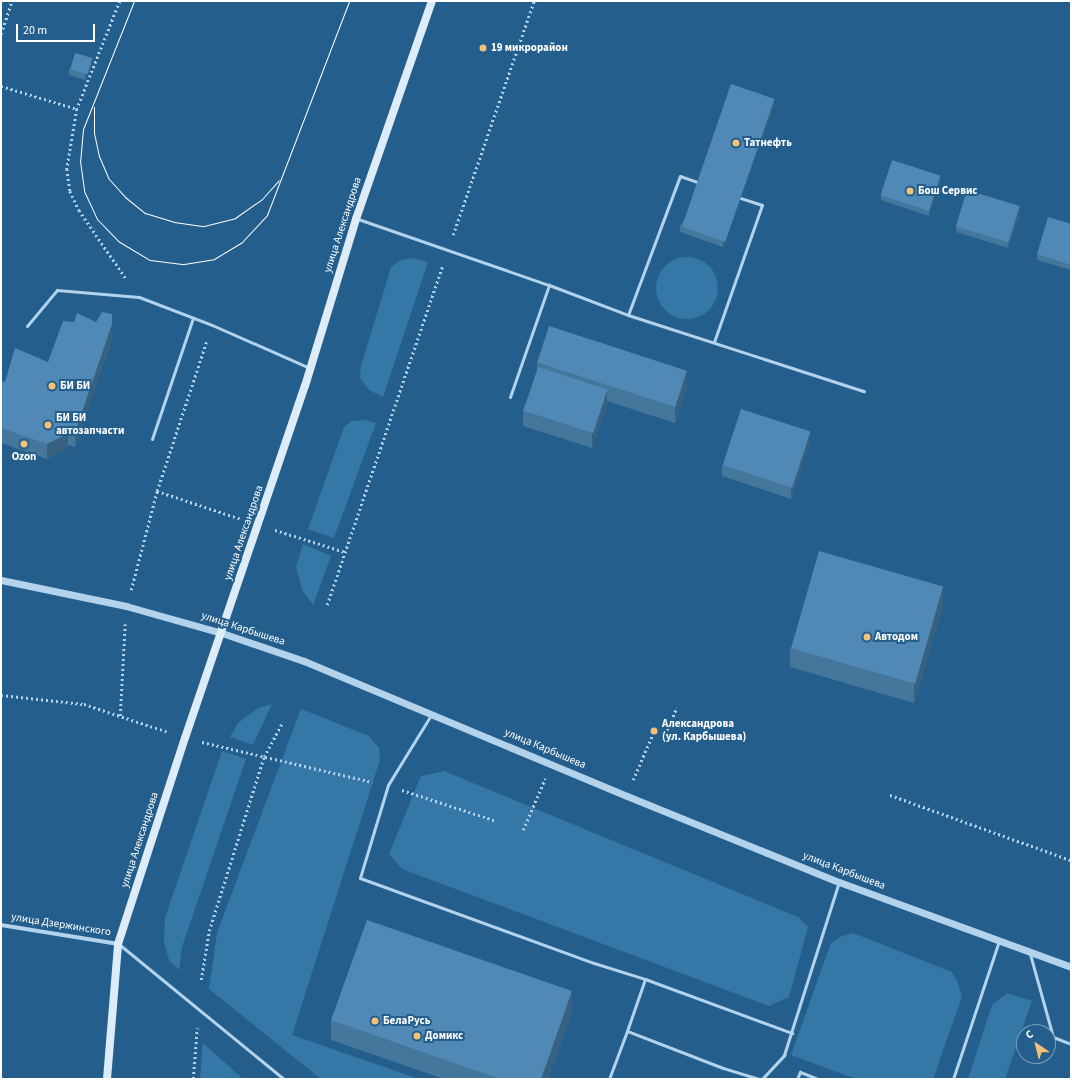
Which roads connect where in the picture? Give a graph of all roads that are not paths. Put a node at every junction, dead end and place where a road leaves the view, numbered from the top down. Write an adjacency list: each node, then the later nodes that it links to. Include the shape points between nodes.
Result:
1 (432, 1): 4 (main road, улица Александрова)
2 (697, 182): 6 (lane, via 680,176)
3 (740, 198): 9 (lane, via 762,205)
4 (356, 219): 5 (lane); 10 (main road, улица Александрова)
5 (549, 285): 6 (lane); 12 (lane)
6 (628, 315): 9 (lane)
7 (193, 318): 8 (lane, via 139,297 57,290); 10 (lane); 13 (lane)
8 (27, 326)
9 (714, 342): 11 (lane)
10 (311, 368): 15 (main road, улица Александрова)
11 (864, 391)
12 (510, 397)
13 (152, 439)
14 (1, 580): 15 (street, улица Карбышева, via 126,606)
15 (222, 633): 16 (street, улица Карбышева, via 304,661); 20 (main road, улица Александрова)
16 (432, 714): 17 (street, улица Карбышева); 23 (lane, via 388,785 360,878)
17 (839, 882): 19 (street, улица Карбышева); 25 (lane)
18 (1, 924): 20 (street, улица Дзержинского)
19 (998, 941): 21 (street, улица Карбышева); 34 (lane)
20 (118, 944): 27 (main road, улица Александрова); 28 (lane)
21 (1030, 952): 22 (street, улица Карбышева); 26 (lane, via 1053,1037)
22 (1071, 967)
23 (645, 979): 24 (lane); 25 (lane)
24 (626, 1032): 29 (lane); 30 (lane)
25 (792, 1034): 31 (lane, via 784,1055)
26 (1071, 1044)
27 (107, 1079)
28 (284, 1079)
29 (609, 1079)
30 (759, 1079)
31 (762, 1079)
32 (797, 1079): 33 (lane, via 800,1072)
33 (818, 1079)
34 (953, 1079)

